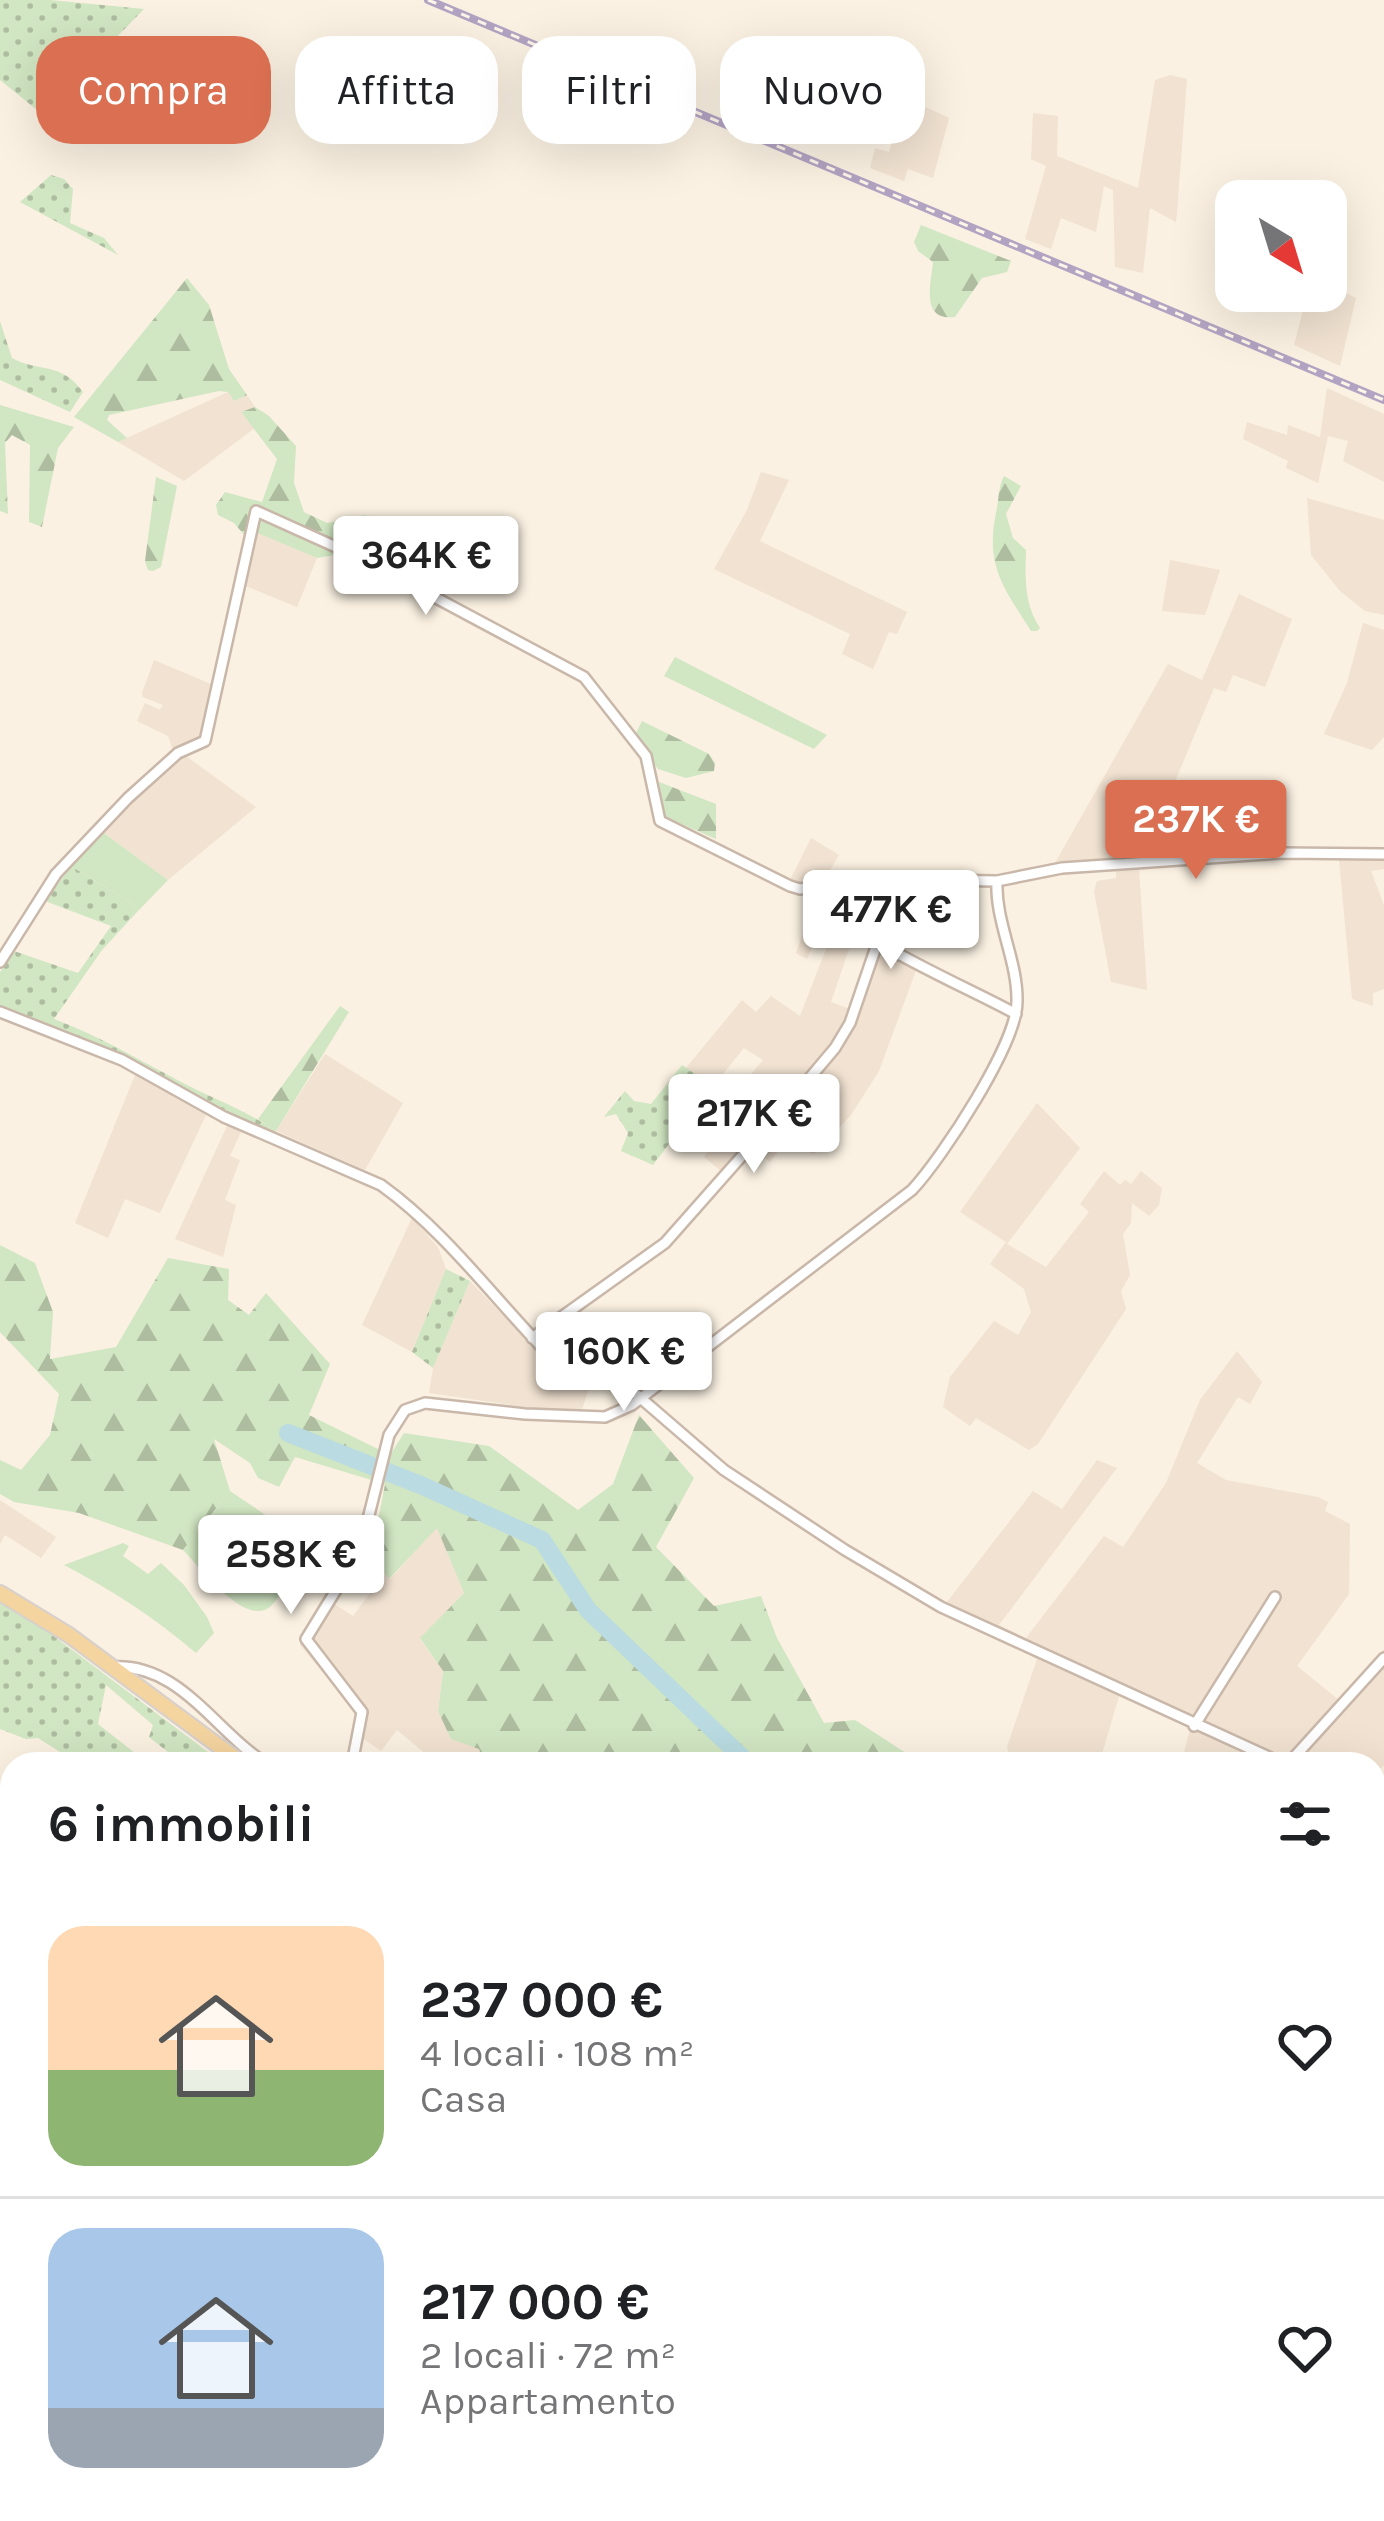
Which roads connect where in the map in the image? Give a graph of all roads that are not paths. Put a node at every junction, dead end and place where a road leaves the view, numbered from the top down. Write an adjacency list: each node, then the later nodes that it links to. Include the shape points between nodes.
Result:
1 (1384, 854): 2 (street, via 1061,868)
2 (997, 881): 3 (street, via 867,879); 7 (street)
3 (811, 887): 4 (street, via 822,906); 5 (street, via 790,886 659,820 646,756 584,677 256,511 205,741 178,753 56,874)
4 (878, 940): 7 (street); 8 (street, via 850,1023 787,1105 664,1243)
5 (0, 962)
6 (0, 1012): 8 (street, via 122,1060 224,1117 381,1185)
7 (1016, 1014): 9 (street, via 986,1079 912,1190)
8 (532, 1337): 9 (street, via 571,1371)
9 (640, 1398): 14 (street, via 724,1470 869,1565); 17 (street, via 605,1417 425,1402 398,1418 360,1551 306,1639 362,1712)
10 (0, 1593): 13 (main road)
11 (1275, 1597): 14 (street)
12 (1384, 1658): 19 (street)
13 (111, 1667): 15 (main road); 16 (street, via 176,1685)
14 (1194, 1726): 18 (street)
15 (233, 1752)
16 (238, 1752)
17 (354, 1752)
18 (1257, 1752)
19 (1297, 1752)

